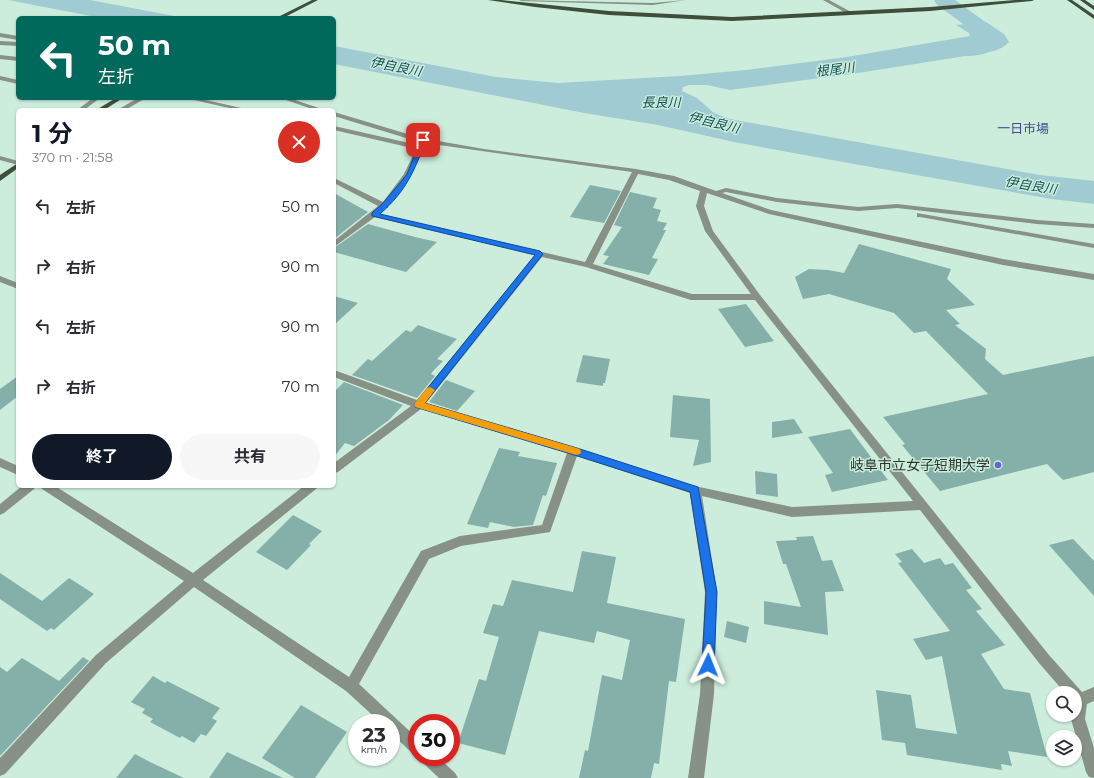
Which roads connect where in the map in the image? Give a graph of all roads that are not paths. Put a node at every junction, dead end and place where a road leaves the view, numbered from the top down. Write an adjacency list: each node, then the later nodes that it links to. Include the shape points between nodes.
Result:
1 (316, 0): 11 (main road)
2 (490, 0): 10 (main road, via 609,13 704,18)
3 (521, 0): 4 (street, via 653,4)
4 (684, 0)
5 (825, 0): 10 (street)
6 (1032, 0): 10 (main road)
7 (1068, 0): 12 (main road)
8 (1082, 0): 9 (main road)
9 (1094, 8)
10 (850, 13)
11 (283, 16)
12 (1094, 17)
13 (0, 35): 14 (street)
14 (16, 38)
15 (0, 42): 16 (street)
16 (16, 44)
17 (0, 57): 18 (street)
18 (16, 59)
19 (0, 78): 20 (street)
20 (16, 82)
21 (94, 100): 26 (street)
22 (117, 100): 27 (main road)
23 (140, 100): 28 (street)
24 (198, 100): 29 (street)
25 (290, 100): 30 (street)
26 (83, 108)
27 (103, 108)
28 (127, 108)
29 (237, 108)
30 (316, 108)
31 (336, 115): 33 (street)
32 (336, 128): 33 (street)
33 (422, 144): 39 (street, via 595,163); 44 (street, via 410,174)
34 (16, 156): 36 (street)
35 (0, 158): 36 (street)
36 (9, 161): 37 (street)
37 (16, 163)
38 (16, 166): 40 (main road)
39 (636, 171): 42 (street, via 671,178); 51 (street)
40 (0, 179)
41 (336, 181): 44 (street)
42 (704, 189): 43 (street); 55 (street, via 700,206 709,231)
43 (713, 193): 45 (street, via 726,190 777,200 858,209); 52 (street, via 769,212 817,223 1003,262)
44 (385, 206): 46 (street)
45 (880, 208): 47 (street, via 897,206); 49 (street)
46 (374, 215): 48 (street); 50 (street)
47 (1094, 226)
48 (336, 244)
49 (1094, 246)
50 (540, 254): 51 (street); 57 (street)
51 (588, 265): 55 (street, via 692,297)
52 (1094, 277)
53 (0, 279): 54 (street)
54 (16, 285)
55 (757, 297): 66 (street)
56 (336, 374): 57 (street)
57 (418, 405): 58 (street); 60 (street)
58 (573, 451): 65 (street); 69 (street, via 546,529 460,541 425,555)
59 (0, 462): 61 (street)
60 (336, 467)
61 (16, 470)
62 (28, 488): 67 (street)
63 (49, 488): 68 (street)
64 (309, 488): 68 (street)
65 (694, 490): 66 (street, via 792,512); 81 (street, via 711,592 707,694)
66 (923, 505): 70 (street)
67 (0, 510)
68 (193, 580): 69 (street); 78 (street, via 102,659)
69 (351, 686): 73 (street)
70 (1067, 686)
71 (1094, 694): 72 (street)
72 (1082, 695)
73 (381, 714)
74 (1079, 722): 79 (street)
75 (400, 732): 76 (street)
76 (408, 739)
77 (437, 766): 80 (street)
78 (0, 769)
79 (1094, 772)
80 (450, 778)
81 (696, 778)

